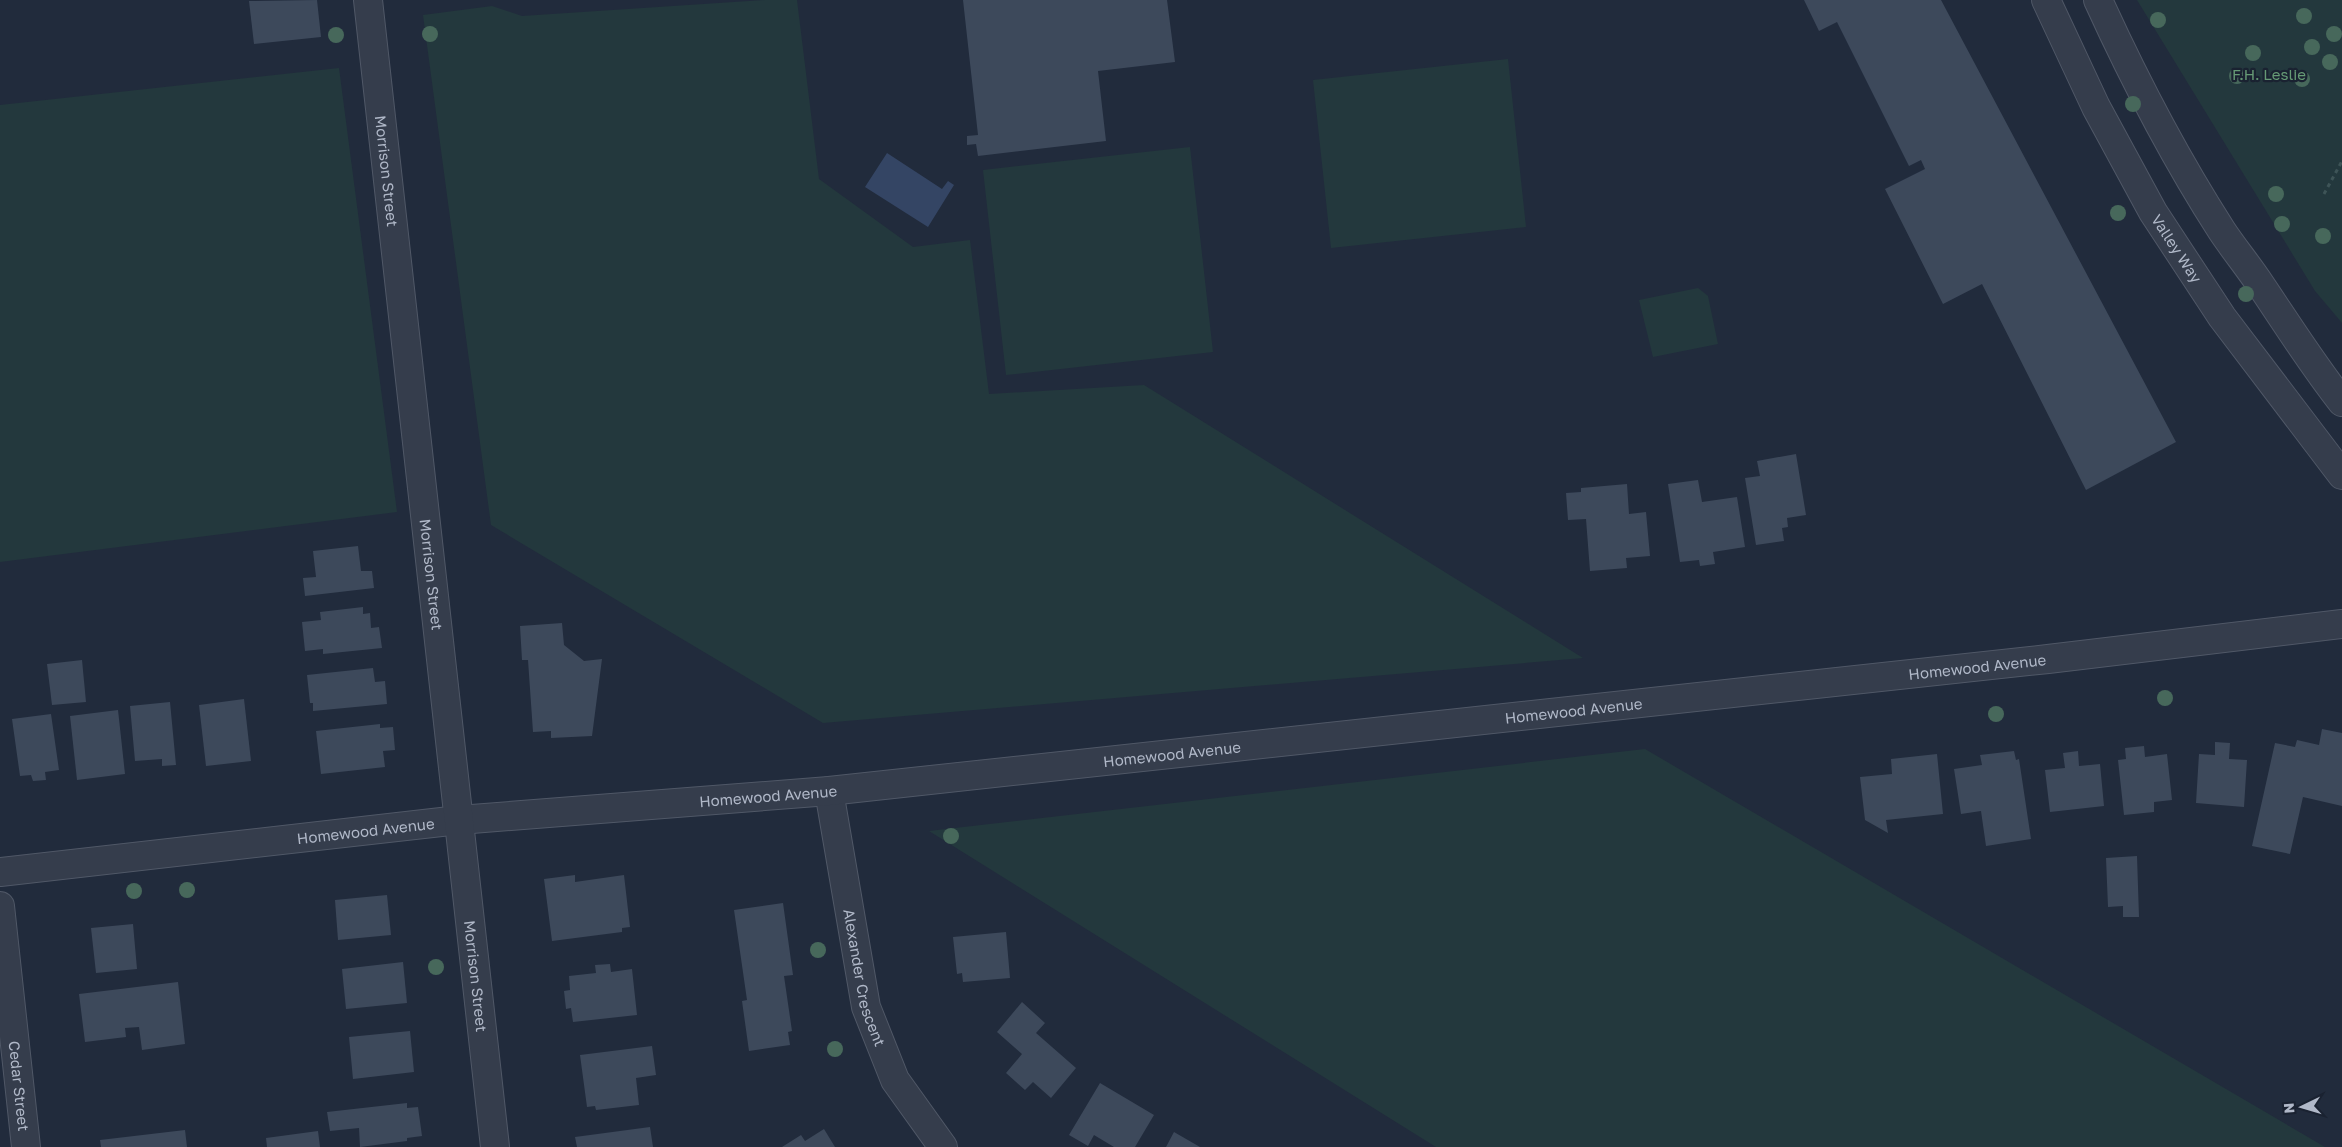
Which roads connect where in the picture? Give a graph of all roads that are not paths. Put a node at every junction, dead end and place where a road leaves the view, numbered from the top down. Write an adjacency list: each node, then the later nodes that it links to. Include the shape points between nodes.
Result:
1 (368, 0): 8 (street, Morrison Street)
2 (2046, 0): 5 (street, Valley Way, via 2096,107 2153,212 2222,317)
3 (2098, 0): 4 (street, via 2163,131 2223,232)
4 (2342, 402)
5 (2342, 475)
6 (2342, 624): 7 (street, Homewood Avenue, via 2048,659)
7 (830, 791): 8 (street, Homewood Avenue); 13 (street, Alexander Crescent, via 866,1007 895,1080)
8 (458, 820): 9 (street, Homewood Avenue); 12 (street, Morrison Street)
9 (0, 872)
10 (0, 906): 11 (street, Cedar Street)
11 (26, 1147)
12 (495, 1147)
13 (943, 1147)

